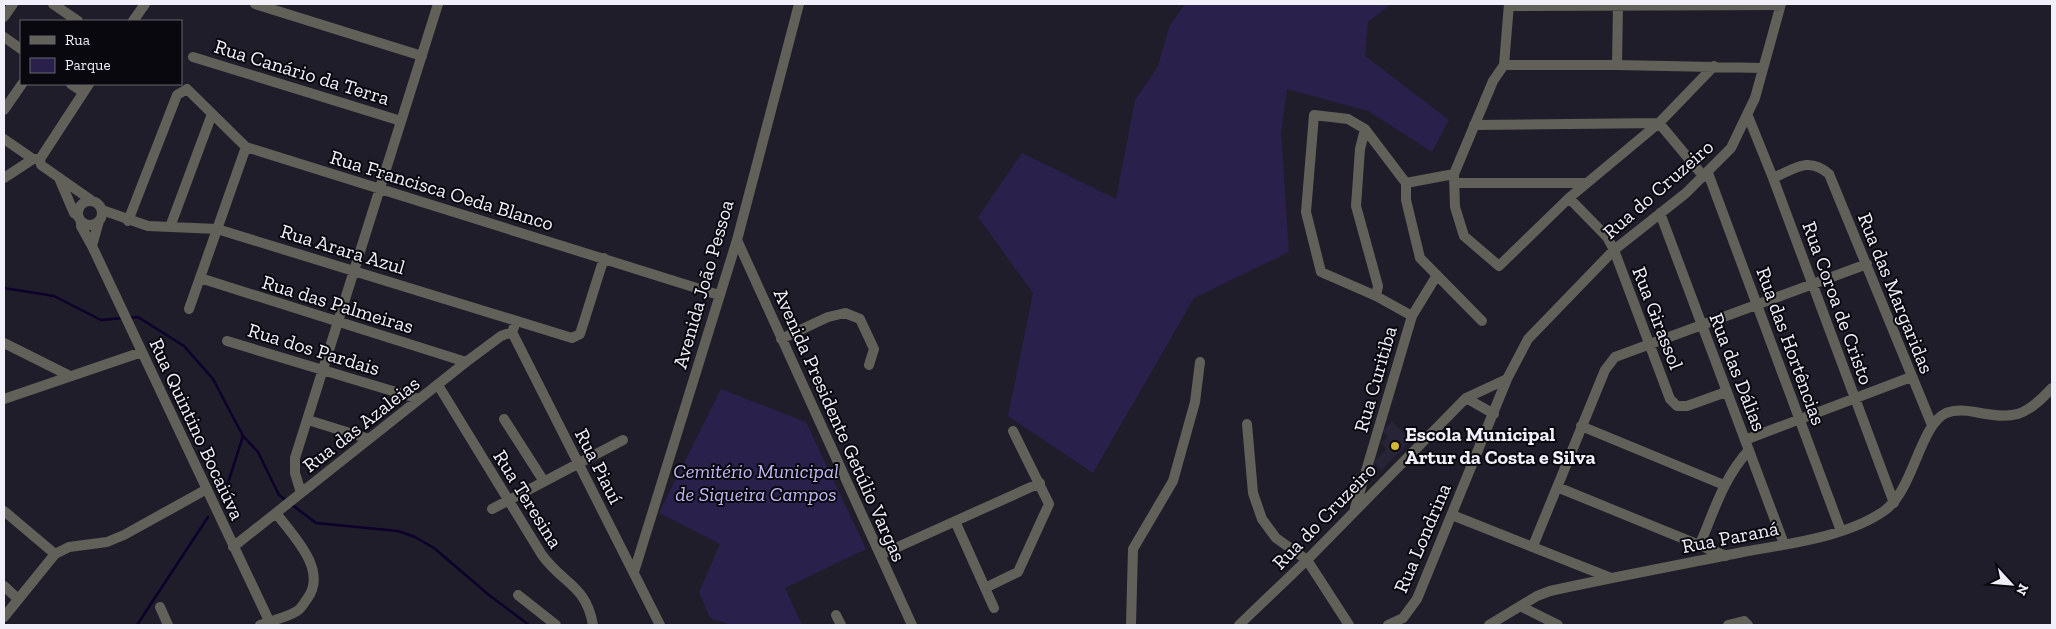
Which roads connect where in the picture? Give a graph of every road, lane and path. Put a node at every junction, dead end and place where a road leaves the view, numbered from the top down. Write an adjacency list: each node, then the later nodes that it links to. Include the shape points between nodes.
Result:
1 (13, 4): 10 (street)
2 (53, 4): 11 (street)
3 (145, 4): 12 (street)
4 (256, 4): 15 (street)
5 (438, 4): 15 (street)
6 (799, 4): 50 (street, Avenida João Pessoa)
7 (1780, 4): 9 (street); 20 (street, Rua do Cruzeiro)
8 (1509, 5): 9 (street); 17 (street)
9 (1618, 5): 18 (street)
10 (4, 17)
11 (77, 20)
12 (134, 20)
13 (4, 37): 14 (street)
14 (20, 48)
15 (422, 56): 26 (street)
16 (193, 57): 26 (street, Rua Canário da Terra)
17 (1504, 65): 18 (street); 28 (street, via 1493,81)
18 (1617, 65): 19 (street)
19 (1714, 66): 20 (street); 27 (street)
20 (1763, 68): 25 (street, Rua do Cruzeiro)
21 (21, 85): 23 (street)
22 (86, 88): 32 (street)
23 (4, 110)
24 (212, 114): 31 (street, Rua Francisca Oeda Blanco); 47 (street, Rua Francisca Oeda Blanco, via 187,89 177,95); 48 (street)
25 (1748, 116): 33 (street, Rua do Cruzeiro, via 1731,148); 37 (street, Rua Coroa de Cristo)
26 (401, 121): 40 (street)
27 (1659, 123): 28 (street); 33 (street, Rua das Hortências); 39 (street)
28 (1474, 124): 36 (street)
29 (1365, 129): 38 (street); 60 (street, via 1360,149 1356,206 1378,286); 60 (street, via 1348,119 1314,116 1306,212 1321,272)
30 (4, 139): 32 (street)
31 (246, 147): 40 (street, Rua Francisca Oeda Blanco); 49 (street)
32 (37, 159): 34 (street); 35 (street)
33 (1706, 175): 44 (street, Rua do Cruzeiro); 61 (street, Rua das Hortências)
34 (4, 178)
35 (59, 178): 42 (street); 45 (street)
36 (1454, 178): 38 (street); 39 (street); 41 (street, via 1455,207 1464,236 1499,266)
37 (1773, 178): 54 (street, Rua das Margaridas, via 1808,164 1819,166 1829,174); 58 (street, Rua Coroa de Cristo)
38 (1406, 183): 56 (street, via 1406,200 1420,258)
39 (1586, 183): 41 (street)
40 (380, 189): 53 (street, Rua Francisca Oeda Blanco); 55 (street)
41 (1569, 198): 52 (street, Rua Girassol, via 1607,237)
42 (91, 200): 43 (street); 45 (street, via 81,204)
43 (102, 210): 46 (street); 47 (street, Rua Arara Azul)
44 (1660, 213): 52 (street, Rua do Cruzeiro); 66 (street, Rua das Dálias)
45 (79, 219): 46 (street, via 92,225); 51 (street, Rua Quintino Bocaiúva)
46 (99, 221): 51 (street)
47 (128, 221): 48 (street, Rua Arara Azul)
48 (170, 227): 49 (street, Rua Arara Azul)
49 (217, 229): 55 (street, Rua Arara Azul); 57 (street)
50 (737, 240): 59 (street, Avenida João Pessoa); 68 (street, Avenida Presidente Getúlio Vargas)
51 (92, 246): 73 (street, Rua Quintino Bocaiúva)
52 (1614, 250): 69 (street, Rua do Cruzeiro); 72 (street, Rua Girassol)
53 (604, 258): 59 (street, Rua Francisca Oeda Blanco); 67 (street, Rua Arara Azul, via 580,334 572,338)
54 (1867, 264): 58 (street); 80 (street, Rua das Margaridas)
55 (356, 271): 65 (street); 67 (street, Rua Arara Azul)
56 (1437, 275): 63 (street, Rua Curitiba); 64 (street)
57 (200, 278): 62 (street); 65 (street, Rua das Palmeiras)
58 (1812, 285): 61 (street); 86 (street, Rua Coroa de Cristo)
59 (719, 295): 125 (street, Avenida João Pessoa)
60 (1376, 296): 63 (street)
61 (1757, 305): 66 (street); 90 (street, Rua das Hortências)
62 (190, 309)
63 (1412, 316): 111 (street, Rua Curitiba)
64 (1482, 321)
65 (338, 322): 75 (street, Rua das Palmeiras); 78 (street)
66 (1702, 326): 72 (street); 84 (street, Rua das Dálias)
67 (514, 327): 75 (street, Rua das Azaleias); 101 (street, Rua Piauí)
68 (782, 339): 77 (street, via 828,317 845,314 860,319 874,349); 122 (street, Avenida Presidente Getúlio Vargas)
69 (1528, 339): 81 (street, Rua Londrina)
70 (227, 341): 78 (street, Rua dos Pardais)
71 (8, 345): 74 (street); 79 (street)
72 (1649, 345): 84 (street, Rua Girassol, via 1670,399 1677,406 1687,406); 95 (street, via 1615,357 1605,370)
73 (142, 352): 79 (street); 106 (street, Rua Quintino Bocaiúva)
74 (4, 354)
75 (466, 362): 82 (street, Rua das Azaleias)
76 (1200, 362): 143 (street, via 1195,402 1173,481 1134,549)
77 (869, 365)
78 (323, 370): 88 (street, Rua dos Pardais); 92 (street)
79 (70, 376): 87 (street)
80 (1911, 377): 86 (street); 94 (street, Rua das Margaridas)
81 (1507, 380): 85 (street, Rua do Cruzeiro); 89 (street, Rua Londrina)
82 (438, 385): 88 (street, Rua das Azaleias); 108 (street, Rua Teresina)
83 (2052, 388): 94 (street, via 2036,406 2021,413 2002,417 1960,409 1945,414)
84 (1726, 392): 99 (street, Rua das Dálias)
85 (1466, 398): 89 (street); 111 (street, Rua do Cruzeiro)
86 (1854, 398): 90 (street); 109 (street, Rua Coroa de Cristo)
87 (4, 399)
88 (420, 399): 97 (street, Rua das Azaleias)
89 (1494, 414): 114 (street, Rua Londrina)
90 (1800, 418): 99 (street); 116 (street, Rua das Hortências)
91 (504, 419): 102 (street)
92 (308, 420): 97 (street); 107 (street, via 296,458)
93 (1247, 424): 124 (street, via 1253,493 1262,519 1276,538)
94 (1932, 425): 109 (street)
95 (1581, 426): 104 (street); 105 (street)
96 (1013, 431): 103 (street)
97 (369, 440): 107 (street, Rua das Azaleias)
98 (623, 440): 101 (street)
99 (1745, 440): 100 (street, Rua das Dálias)
100 (1749, 450): 104 (street); 118 (street, Rua das Dálias)
101 (578, 462): 102 (street); 125 (street, Rua Piauí)
102 (542, 480): 108 (street)
103 (1040, 483): 115 (street); 128 (street, via 1049,504 1018,572)
104 (1724, 485): 117 (street)
105 (1557, 487): 117 (street); 119 (street)
106 (207, 489): 120 (street, Rua Quintino Bocaiúva); 121 (street, via 124,535 107,542 69,547)
107 (298, 495): 112 (street, Rua das Azaleias)
108 (508, 500): 110 (street); 139 (street, Rua Teresina, via 554,571 582,594 590,607)
109 (1894, 503): 116 (street, Rua Paraná, via 1866,521)
110 (492, 509)
111 (1355, 509): 124 (street, Rua do Cruzeiro)
112 (280, 510): 120 (street, Rua das Azaleias); 136 (street, via 305,551 313,579 310,594 298,611)
113 (4, 511): 121 (street)
114 (1452, 515): 119 (street); 146 (street, Rua Londrina, via 1417,599 1403,618)
115 (954, 522): 122 (street); 128 (street)
116 (1841, 531): 118 (street, Rua Paraná)
117 (1700, 544): 123 (street)
118 (1784, 544): 123 (street, Rua Paraná)
119 (1533, 546): 126 (street)
120 (233, 547): 136 (street, Rua Quintino Bocaiúva)
121 (55, 554): 130 (street)
122 (880, 555): 142 (street, Avenida Presidente Getúlio Vargas)
123 (1726, 556): 126 (street, Rua Paraná)
124 (1307, 560): 144 (street, Rua do Cruzeiro); 145 (street)
125 (634, 572): 140 (street, Rua Piauí)
126 (1611, 578): 131 (street, Rua Paraná, via 1550,591)
127 (4, 586): 130 (street)
128 (985, 588): 133 (street)
129 (518, 595): 138 (street)
130 (18, 599): 135 (street)
131 (1520, 606): 147 (street, Rua Paraná); 148 (street)
132 (160, 607): 137 (street)
133 (994, 608)
134 (836, 615): 141 (street)
135 (4, 617)
136 (267, 624)
137 (168, 625)
138 (556, 625)
139 (593, 625)
140 (660, 625)
141 (841, 625)
142 (912, 625)
143 (1131, 625)
144 (1239, 625)
145 (1349, 625)
146 (1389, 625)
147 (1489, 625)
148 (1558, 625)
149 (1728, 625): 150 (street, via 1744,621)
150 (1748, 625)

